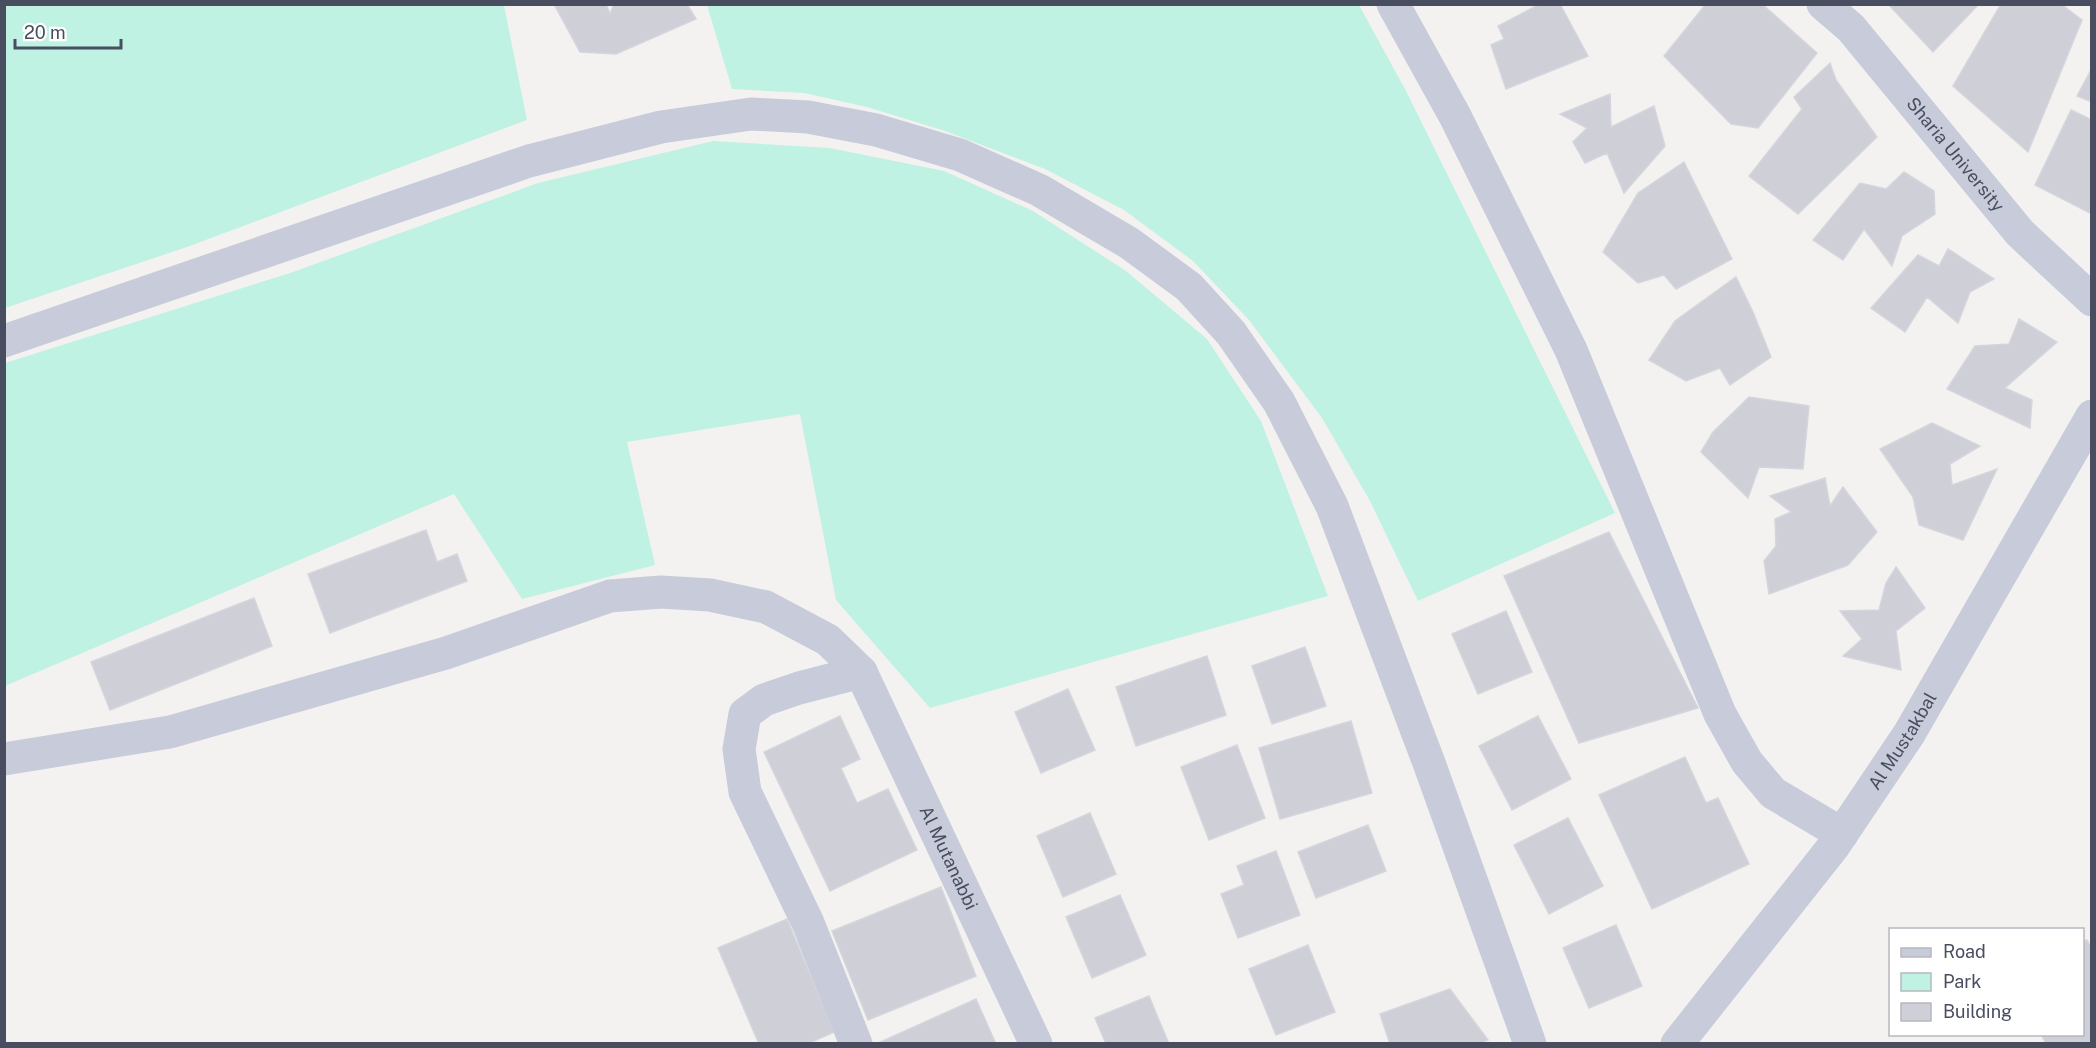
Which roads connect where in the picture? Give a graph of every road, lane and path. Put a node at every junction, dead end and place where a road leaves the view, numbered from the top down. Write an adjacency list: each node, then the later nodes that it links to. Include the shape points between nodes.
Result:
1 (1393, 4): 8 (street, via 1455,116 1571,350 1720,714 1747,762 1773,793)
2 (1823, 4): 3 (street, Sharia University, via 1851,28 2020,233)
3 (2091, 300)
4 (4, 341): 11 (street, via 529,161 673,125 751,114 808,117 876,130 960,155 1039,190 1129,243 1189,287 1231,333 1279,402 1336,517 1430,763)
5 (2091, 416): 8 (street, Al Mustakbal, via 1909,734)
6 (861, 672): 7 (street, via 828,640 766,607 710,595 662,592 610,596 446,653 170,732); 9 (street, via 764,700 746,714 739,749 745,792 808,923); 10 (street, Al Mutanabbi)
7 (4, 759)
8 (1842, 834): 12 (street, Al Mustakbal)
9 (856, 1044)
10 (1036, 1044)
11 (1530, 1044)
12 (1677, 1044)

